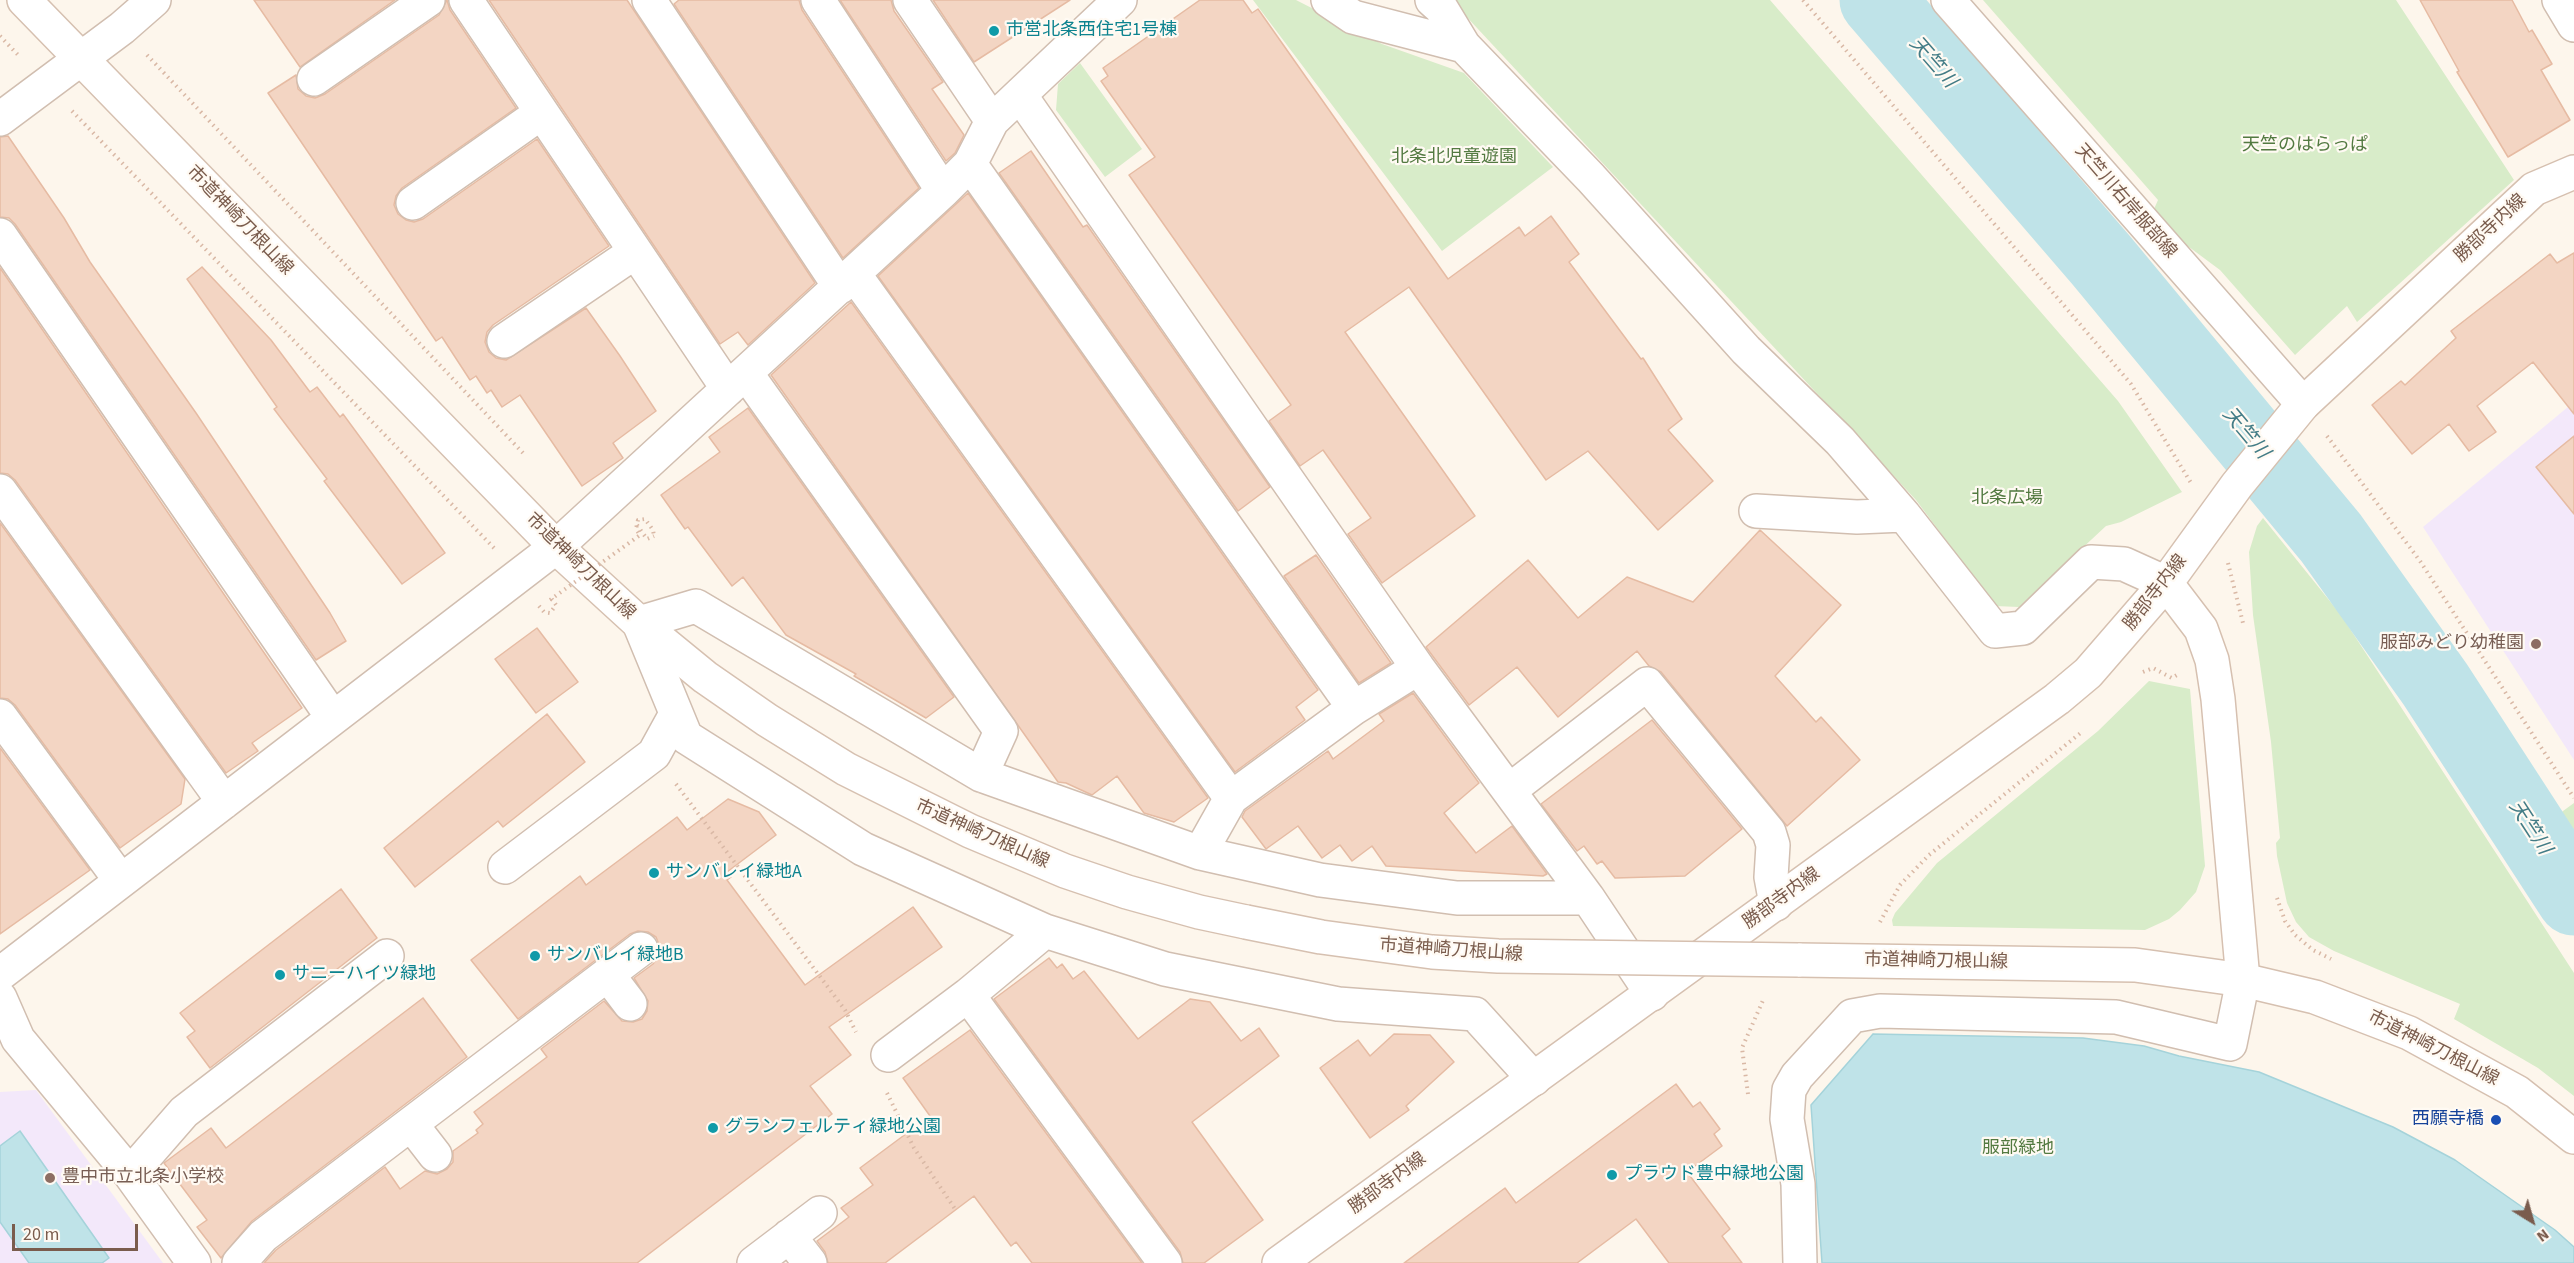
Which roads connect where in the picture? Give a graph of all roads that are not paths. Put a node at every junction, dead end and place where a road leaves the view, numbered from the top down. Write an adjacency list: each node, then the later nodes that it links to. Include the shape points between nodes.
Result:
1 (24, 0): 15 (street, 市道神崎刀根山線)
2 (154, 0): 15 (street)
3 (428, 0): 16 (street)
4 (466, 0): 18 (street)
5 (649, 0): 27 (street)
6 (818, 0): 23 (street)
7 (909, 0): 20 (street)
8 (1120, 0): 17 (street)
9 (1328, 0): 14 (street, via 1353,17)
10 (1432, 0): 14 (street)
11 (1948, 0): 30 (street, 天竺川右岸服部線)
12 (2559, 0): 13 (street)
13 (2574, 24)
14 (1464, 46): 33 (street, via 1591,178 1746,350 1840,441)
15 (79, 58): 19 (street); 34 (street, 市道神崎刀根山線)
16 (314, 79)
17 (1020, 95): 20 (street); 37 (street)
18 (541, 113): 24 (street); 26 (street)
19 (0, 119)
20 (992, 121): 21 (street)
21 (970, 164): 23 (street); 38 (street)
22 (2574, 172): 30 (street, 勝部寺内線, via 2534,189)
23 (943, 191): 27 (street)
24 (413, 203)
25 (0, 235): 41 (street)
26 (634, 252): 28 (street); 29 (street)
27 (847, 280): 29 (street); 44 (street)
28 (504, 341)
29 (737, 381): 34 (street); 42 (street, via 1001,731)
30 (2295, 413): 35 (street, 勝部寺内線)
31 (0, 491): 45 (street)
32 (1756, 511): 33 (street, via 1857,518)
33 (1904, 514): 35 (street, via 1995,631 2023,628 2091,561 2124,564)
34 (556, 547): 36 (street, 市道神崎刀根山線); 41 (street)
35 (2166, 583): 50 (street, 勝部寺内線, via 2120,640 2057,699); 56 (street, via 2201,629 2212,660)
36 (639, 623): 39 (street); 42 (street, via 696,606); 56 (street, 市道神崎刀根山線, bridge, via 758,714 838,765 909,802 1065,871 1171,905 1246,922 1432,952 1498,956 2136,965)
37 (1418, 668): 38 (street); 43 (street)
38 (1354, 708): 44 (street)
39 (676, 714): 47 (street, via 654,754); 51 (street, via 686,737 863,849)
40 (0, 716): 48 (street)
41 (333, 718): 45 (street)
42 (981, 775): 46 (street)
43 (1510, 790): 49 (street); 50 (street, via 1647,684 1769,832)
44 (1231, 798): 46 (street)
45 (224, 802): 48 (street)
46 (1200, 853): 49 (street, via 1320,880 1457,898)
47 (505, 867)
48 (121, 881): 54 (street)
49 (1588, 898): 57 (street)
50 (1776, 904): 57 (street, 勝部寺内線)
51 (1045, 931): 58 (street); 63 (street, via 1165,969 1338,1004 1475,1014)
52 (641, 949): 55 (street)
53 (387, 956): 67 (street, via 184,1112)
54 (0, 974)
55 (608, 975): 60 (street); 64 (street)
56 (2243, 980): 65 (street, 市道神崎刀根山線, via 2315,997 2409,1033 2517,1092); 76 (street, via 2230,1044 2116,1017 1880,1011 1852,1016 1789,1090 1787,1119 1798,1185)
57 (1652, 994): 63 (street, 勝部寺内線)
58 (968, 995): 62 (street); 74 (street)
59 (0, 998): 61 (street)
60 (630, 1004)
61 (9, 1046): 67 (street)
62 (877, 1060)
63 (1534, 1079): 75 (street, 勝部寺内線)
64 (411, 1124): 66 (street); 71 (street, via 264,1236)
65 (2574, 1137)
66 (435, 1155)
67 (130, 1174): 70 (street)
68 (820, 1213): 69 (street)
69 (789, 1236): 72 (street); 73 (street)
70 (194, 1263)
71 (239, 1263)
72 (754, 1263)
73 (810, 1263)
74 (1165, 1263)
75 (1279, 1263)
76 (1800, 1263)

